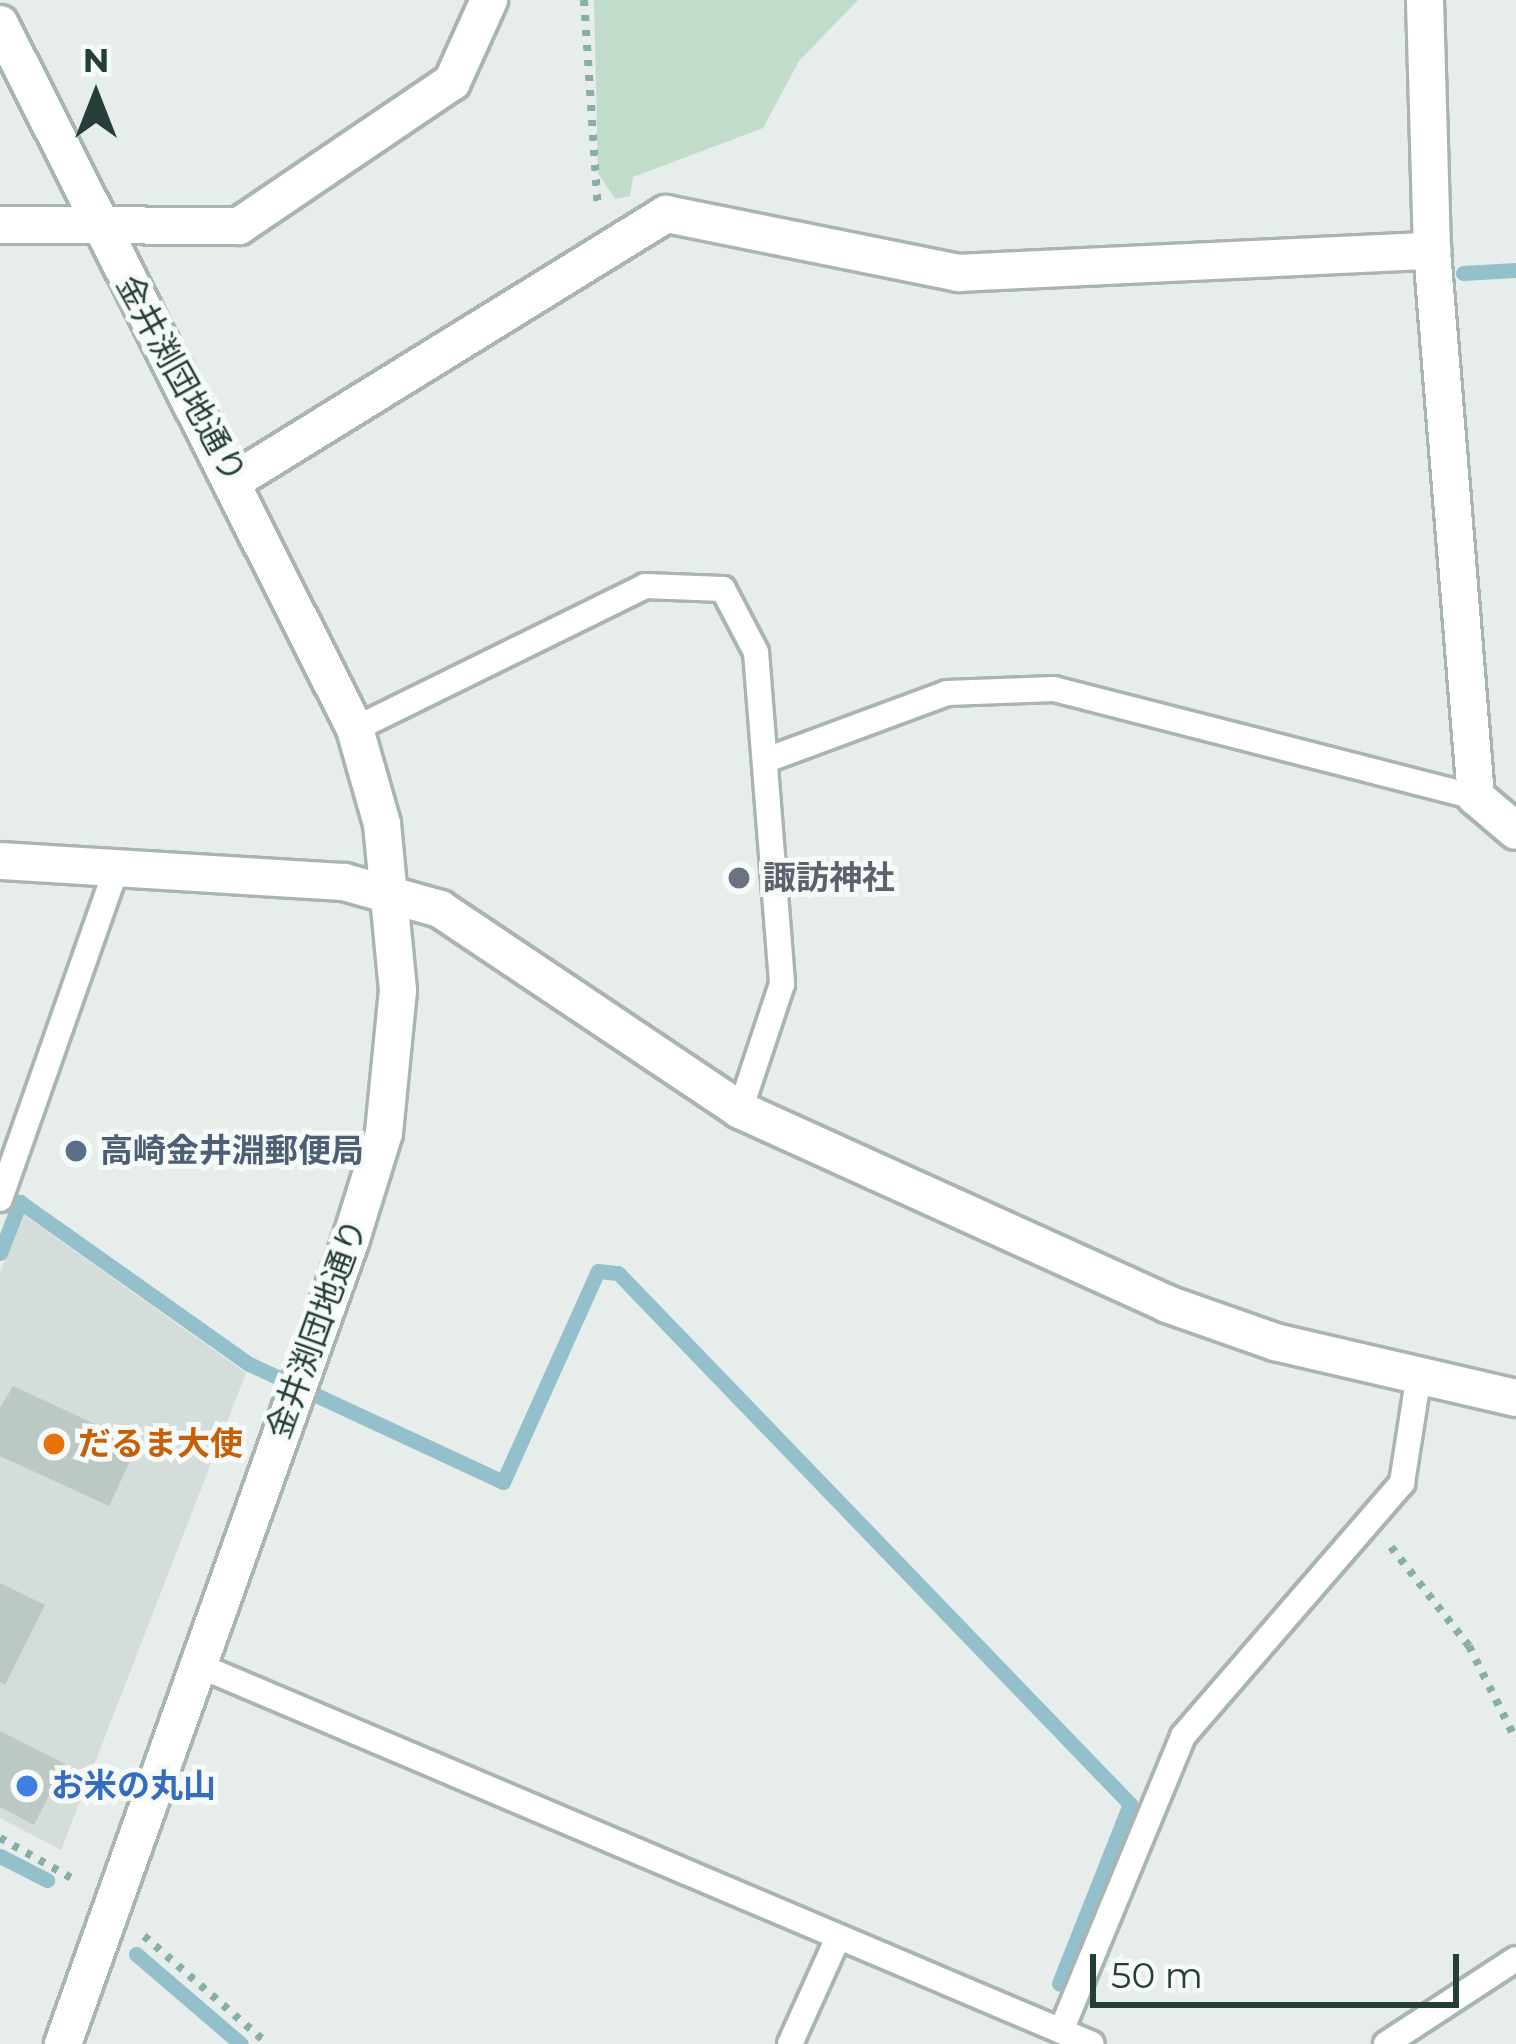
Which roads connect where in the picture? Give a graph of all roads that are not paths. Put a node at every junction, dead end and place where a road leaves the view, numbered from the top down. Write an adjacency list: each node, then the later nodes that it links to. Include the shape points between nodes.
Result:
1 (489, 0): 4 (street, via 452,82 239,226)
2 (1425, 0): 6 (street)
3 (0, 24): 4 (street, 金井渕団地通り)
4 (95, 223): 5 (street); 7 (street, 金井渕団地通り)
5 (0, 225)
6 (1432, 251): 7 (street, via 959,273 666,214); 10 (street)
7 (237, 479): 8 (street, 金井渕団地通り)
8 (355, 729): 9 (lane, via 645,586 700,581 744,612); 14 (street, 金井渕団地通り)
9 (769, 759): 10 (lane, via 947,693 1054,689); 15 (lane, via 782,984)
10 (1476, 797): 11 (street)
11 (1516, 831)
12 (0, 861): 13 (street)
13 (116, 870): 14 (street); 16 (lane)
14 (391, 892): 15 (street, via 440,909); 19 (street, 金井渕団地通り, via 398,990 384,1133)
15 (740, 1110): 17 (street, via 1167,1304)
16 (0, 1198)
17 (1418, 1375): 18 (street); 22 (lane, via 1402,1483 1376,1527 1183,1736)
18 (1516, 1398)
19 (194, 1664): 20 (lane); 23 (street, 金井渕団地通り)
20 (836, 1942): 22 (lane); 24 (lane)
21 (1516, 1960): 26 (lane)
22 (1061, 2031): 25 (lane)
23 (64, 2044)
24 (790, 2044)
25 (1092, 2044)
26 (1386, 2044)

